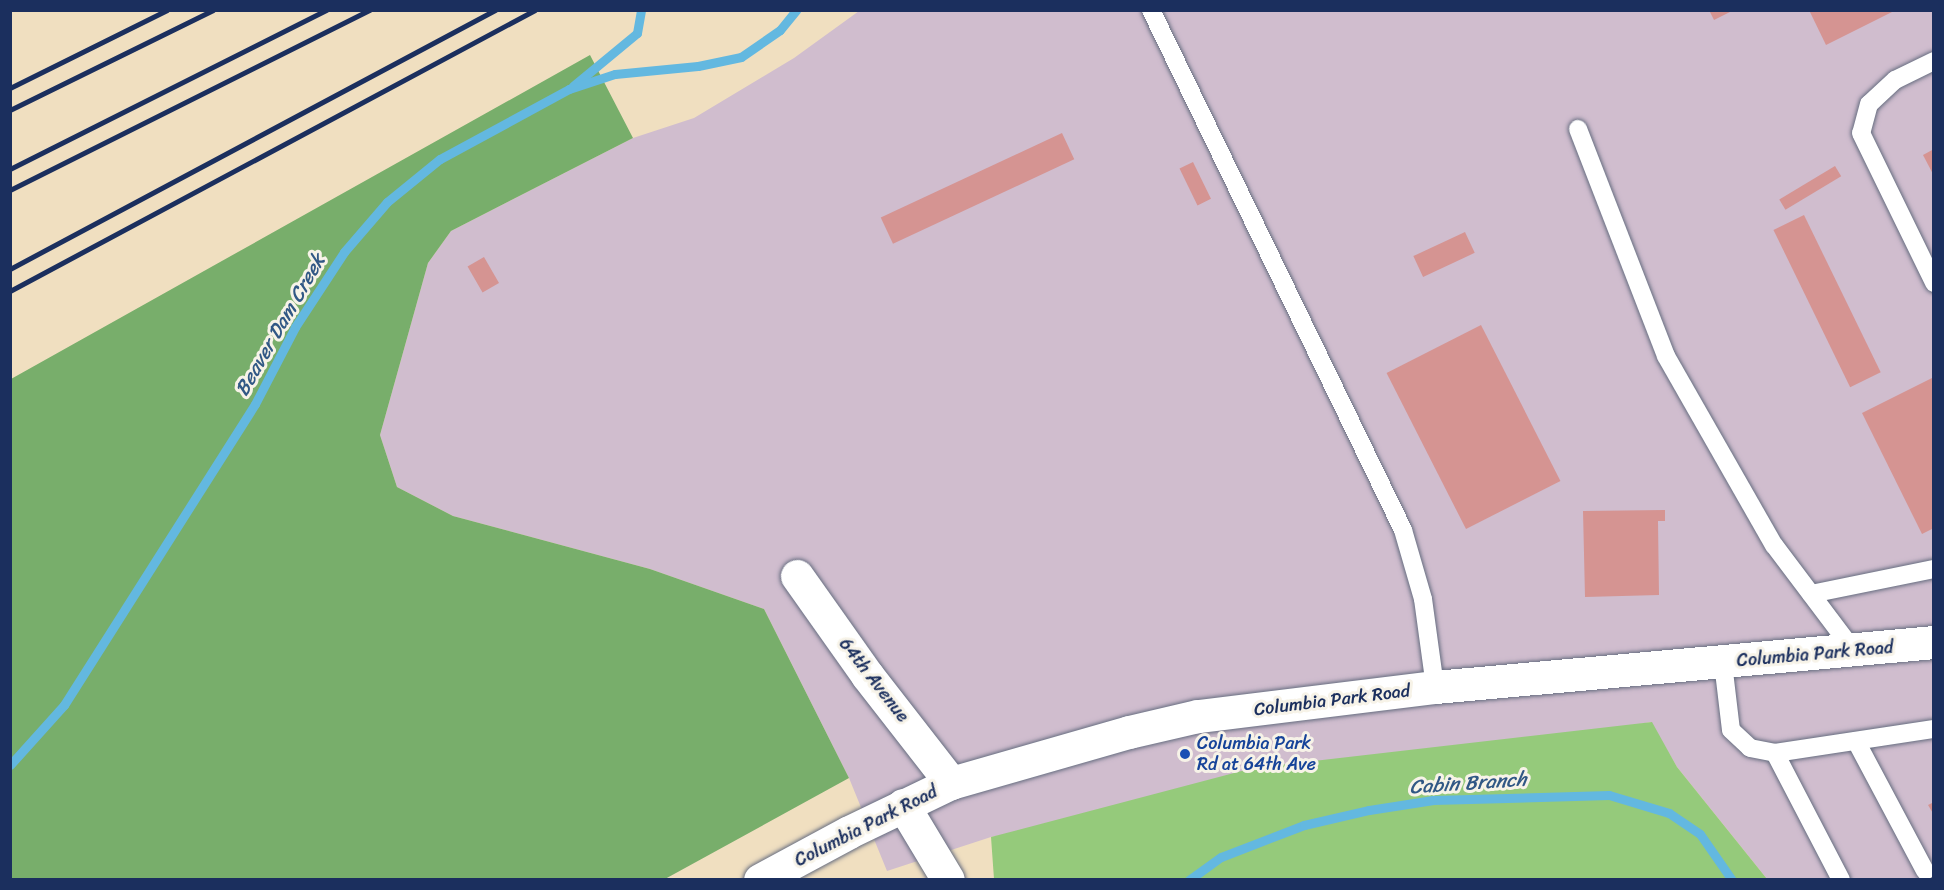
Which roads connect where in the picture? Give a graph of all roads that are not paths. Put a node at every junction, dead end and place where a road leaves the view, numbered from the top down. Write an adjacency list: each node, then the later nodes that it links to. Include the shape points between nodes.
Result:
1 (1151, 10): 11 (lane, via 1402,530 1423,599)
2 (1934, 61): 4 (lane, via 1895,80 1869,104 1861,133)
3 (1578, 129): 7 (lane, via 1666,356 1774,545)
4 (1934, 283)
5 (1934, 569): 7 (lane)
6 (797, 576): 15 (street, 64th Avenue)
7 (1811, 594): 9 (lane)
8 (1934, 642): 9 (street, Columbia Park Road)
9 (1853, 650): 10 (street, Columbia Park Road)
10 (1723, 663): 11 (street, Columbia Park Road); 14 (lane, via 1731,730 1750,748)
11 (1435, 687): 15 (street, Columbia Park Road, via 1198,716)
12 (1934, 729): 13 (lane)
13 (1856, 741): 14 (lane); 17 (lane)
14 (1775, 753): 20 (lane)
15 (951, 783): 16 (street, Columbia Park Road)
16 (903, 805): 18 (street, Columbia Park Road); 19 (street)
17 (1925, 871)
18 (760, 879)
19 (948, 879)
20 (1841, 879)

